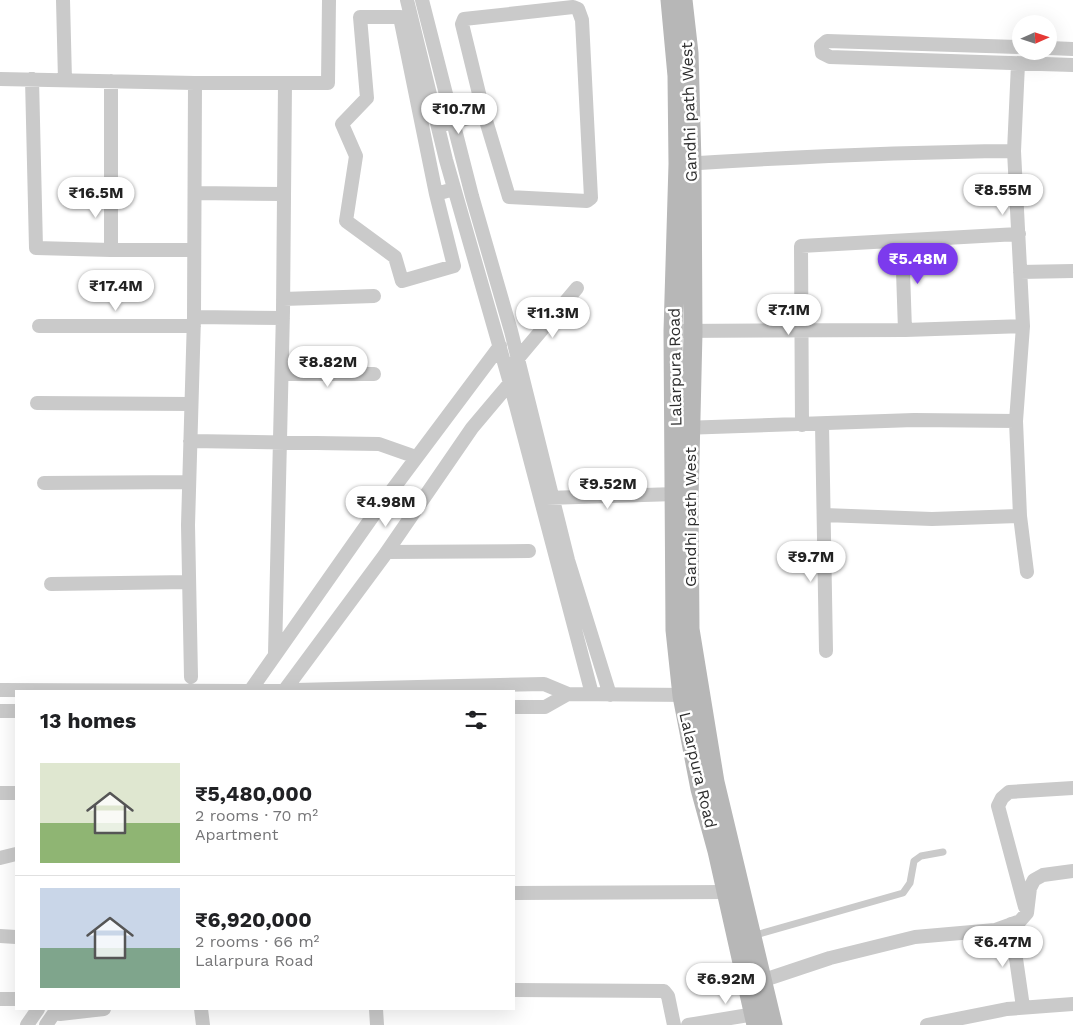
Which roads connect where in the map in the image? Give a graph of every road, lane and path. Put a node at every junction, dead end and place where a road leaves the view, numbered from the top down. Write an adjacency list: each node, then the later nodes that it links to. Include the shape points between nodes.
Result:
1 (62, 0): 15 (street)
2 (329, 0): 18 (street, via 328,83)
3 (408, 0): 21 (street)
4 (422, 0): 20 (street)
5 (670, 0): 23 (street, Lalarpura Road)
6 (683, 0): 23 (street, Gandhi path West, via 689,53)
7 (1006, 46): 8 (street); 11 (street); 11 (street, via 830,41 821,46 826,56)
8 (1012, 46)
9 (1058, 48): 10 (street)
10 (1073, 49)
11 (1020, 61): 12 (street); 22 (street)
12 (1073, 65)
13 (0, 79): 14 (street)
14 (32, 80): 15 (street); 31 (street, via 36,248)
15 (65, 80): 16 (street)
16 (111, 81): 17 (street); 31 (street)
17 (195, 83): 18 (street); 26 (street)
18 (286, 83): 27 (street)
19 (484, 114): 19 (street, via 462,24 464,19 578,9 582,20 591,198 587,201 565,201 509,197); 20 (street)
20 (454, 122): 21 (street); 24 (street)
21 (438, 126): 25 (street)
22 (1014, 151): 23 (street, via 890,152); 29 (street)
23 (685, 164): 46 (street, Lalarpura Road); 47 (street, Gandhi path West)
24 (467, 174): 25 (street); 33 (street)
25 (453, 184): 28 (street); 34 (street)
26 (195, 193): 27 (street); 32 (street)
27 (284, 194): 39 (street)
28 (436, 194): 28 (street, via 454,266 402,281 395,256 346,221 356,156 342,124 366,98 360,17 400,17)
29 (1019, 234): 30 (street); 36 (street)
30 (902, 242): 44 (street, via 801,246); 45 (street)
31 (111, 250): 32 (street)
32 (194, 250): 41 (street)
33 (491, 261): 34 (street); 49 (street)
34 (476, 266): 48 (street)
35 (1073, 270): 36 (street)
36 (1020, 272): 43 (street)
37 (577, 288): 49 (street)
38 (374, 296): 39 (street)
39 (283, 299): 40 (street)
40 (283, 318): 41 (street); 50 (street)
41 (194, 321): 42 (street); 54 (street)
42 (39, 326)
43 (1023, 326): 45 (street); 55 (street)
44 (803, 330): 45 (street); 47 (street); 57 (street)
45 (905, 330)
46 (673, 331): 47 (street); 58 (street, Lalarpura Road)
47 (693, 332): 58 (street, Gandhi path West)
48 (500, 346): 52 (street); 61 (street)
49 (517, 358): 52 (street); 65 (street, via 538,444)
50 (282, 374): 51 (street); 60 (street)
51 (374, 374)
52 (509, 377): 65 (street); 68 (street)
53 (37, 403): 54 (street)
54 (191, 404): 59 (street)
55 (1016, 421): 56 (street, via 914,420); 67 (street)
56 (822, 424): 57 (street); 66 (street)
57 (802, 425): 58 (street)
58 (683, 428): 64 (street, Lalarpura Road); 83 (street, Gandhi path West)
59 (190, 441): 60 (street); 62 (street)
60 (280, 442): 61 (street, via 379,444); 74 (street)
61 (416, 457): 74 (street)
62 (189, 482): 63 (street); 71 (street)
63 (44, 483)
64 (676, 494): 65 (street); 83 (street, Lalarpura Road, via 675,630)
65 (547, 498): 81 (street); 82 (street)
66 (824, 515): 67 (street, via 932,519); 73 (street)
67 (1020, 516): 70 (street)
68 (387, 552): 69 (street); 79 (street)
69 (529, 552)
70 (1027, 572)
71 (189, 582): 72 (street); 75 (street)
72 (51, 584)
73 (826, 651)
74 (274, 654): 78 (street)
75 (191, 677)
76 (0, 690): 77 (street)
77 (45, 690)
78 (251, 690)
79 (284, 690): 80 (street, via 544,684)
80 (568, 694): 81 (street); 84 (street, via 545,707)
81 (592, 694): 82 (street)
82 (610, 695): 83 (street)
83 (691, 695): 94 (street, Lalarpura Road, via 700,789); 100 (street, Gandhi path West)
84 (515, 707)
85 (0, 711): 86 (street)
86 (15, 712)
87 (1073, 788): 96 (street, via 1009,792 998,806)
88 (0, 793): 89 (street)
89 (15, 793)
90 (943, 852): 100 (lane, via 921,856 914,861 910,884 903,893)
91 (15, 854): 92 (street)
92 (0, 858)
93 (1073, 870): 96 (street, via 1043,875 1034,880)
94 (726, 892): 95 (street); 112 (street, Lalarpura Road)
95 (515, 893)
96 (1027, 913): 97 (street, via 1020,921)
97 (1011, 924): 101 (street, via 995,930 915,936 830,958); 106 (street)
98 (0, 936): 99 (street)
99 (15, 937)
100 (751, 937): 101 (street, Gandhi path West)
101 (761, 981): 112 (street, Gandhi path West)
102 (515, 990): 117 (street, via 664,991)
103 (0, 999): 104 (street)
104 (15, 999)
105 (1073, 1004): 106 (street)
106 (1023, 1008): 119 (street)
107 (37, 1010): 113 (street)
108 (95, 1010): 111 (street)
109 (201, 1010): 115 (street)
110 (376, 1010): 116 (street)
111 (60, 1014): 114 (street)
112 (763, 1019): 118 (street)
113 (27, 1025)
114 (46, 1025)
115 (203, 1025)
116 (376, 1025)
117 (674, 1025)
118 (688, 1025)
119 (926, 1025)

